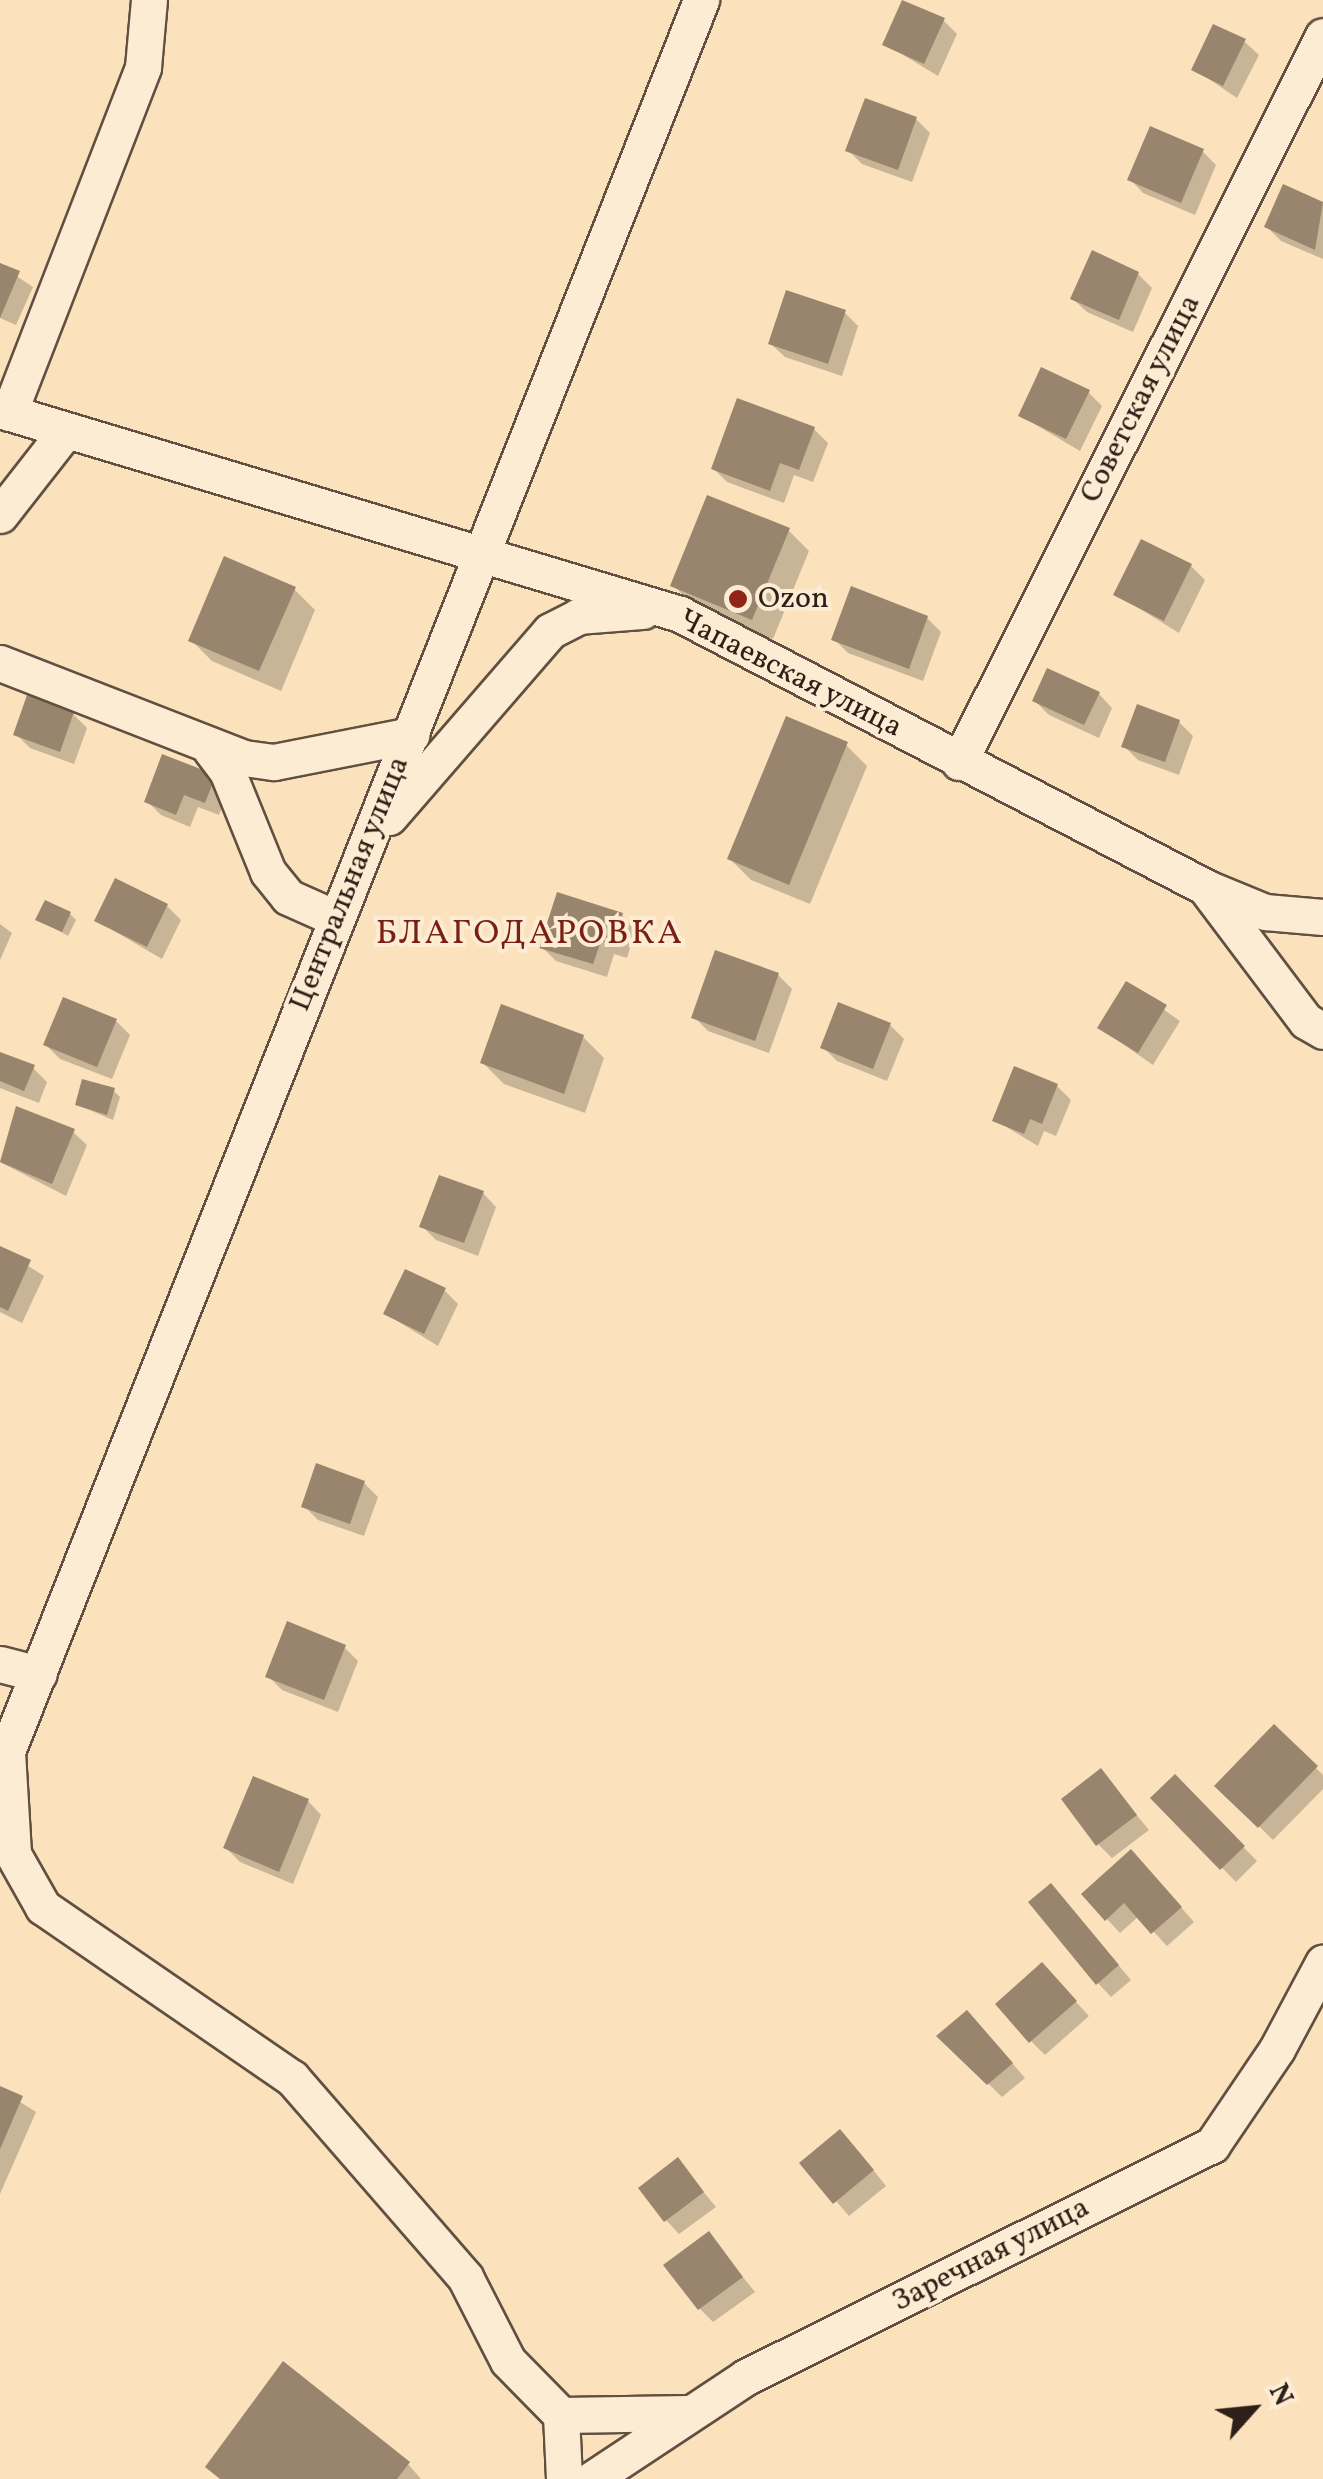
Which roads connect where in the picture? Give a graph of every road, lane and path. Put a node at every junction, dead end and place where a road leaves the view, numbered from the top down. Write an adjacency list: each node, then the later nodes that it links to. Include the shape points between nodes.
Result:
1 (150, 0): 4 (street, via 143,67)
2 (702, 0): 7 (street, Центральная улица)
3 (1323, 36): 12 (street, Советская улица)
4 (5, 412): 5 (street, Чапаевская улица)
5 (64, 433): 6 (street); 7 (street, Чапаевская улица)
6 (0, 515)
7 (479, 551): 8 (street, Чапаевская улица); 10 (street, Центральная улица)
8 (680, 614): 12 (street, Чапаевская улица); 13 (street, via 620,610 578,616 550,631)
9 (0, 663): 11 (street)
10 (411, 735): 11 (street, via 274,762); 13 (street, Центральная улица)
11 (210, 750): 16 (street, via 228,771 268,872 288,897)
12 (959, 762): 14 (street, Чапаевская улица)
13 (374, 832): 16 (street, Центральная улица)
14 (1205, 887): 15 (street, via 1265,912); 17 (street, Чапаевская улица, via 1306,1021)
15 (1323, 917)
16 (335, 918): 19 (street, Центральная улица)
17 (1323, 1031)
18 (0, 1664): 19 (street)
19 (39, 1674): 20 (street, Центральная улица)
20 (4, 1761): 22 (street, via 13,1854)
21 (0, 1886): 22 (street, via 13,1886)
22 (43, 1906): 25 (street, via 292,2078 465,2277 508,2361)
23 (1323, 1963): 24 (street, Заречная улица, via 1277,2050 1212,2144 746,2377)
24 (689, 2413): 25 (street); 27 (street, Заречная улица)
25 (561, 2415): 26 (street)
26 (564, 2479)
27 (592, 2479)

